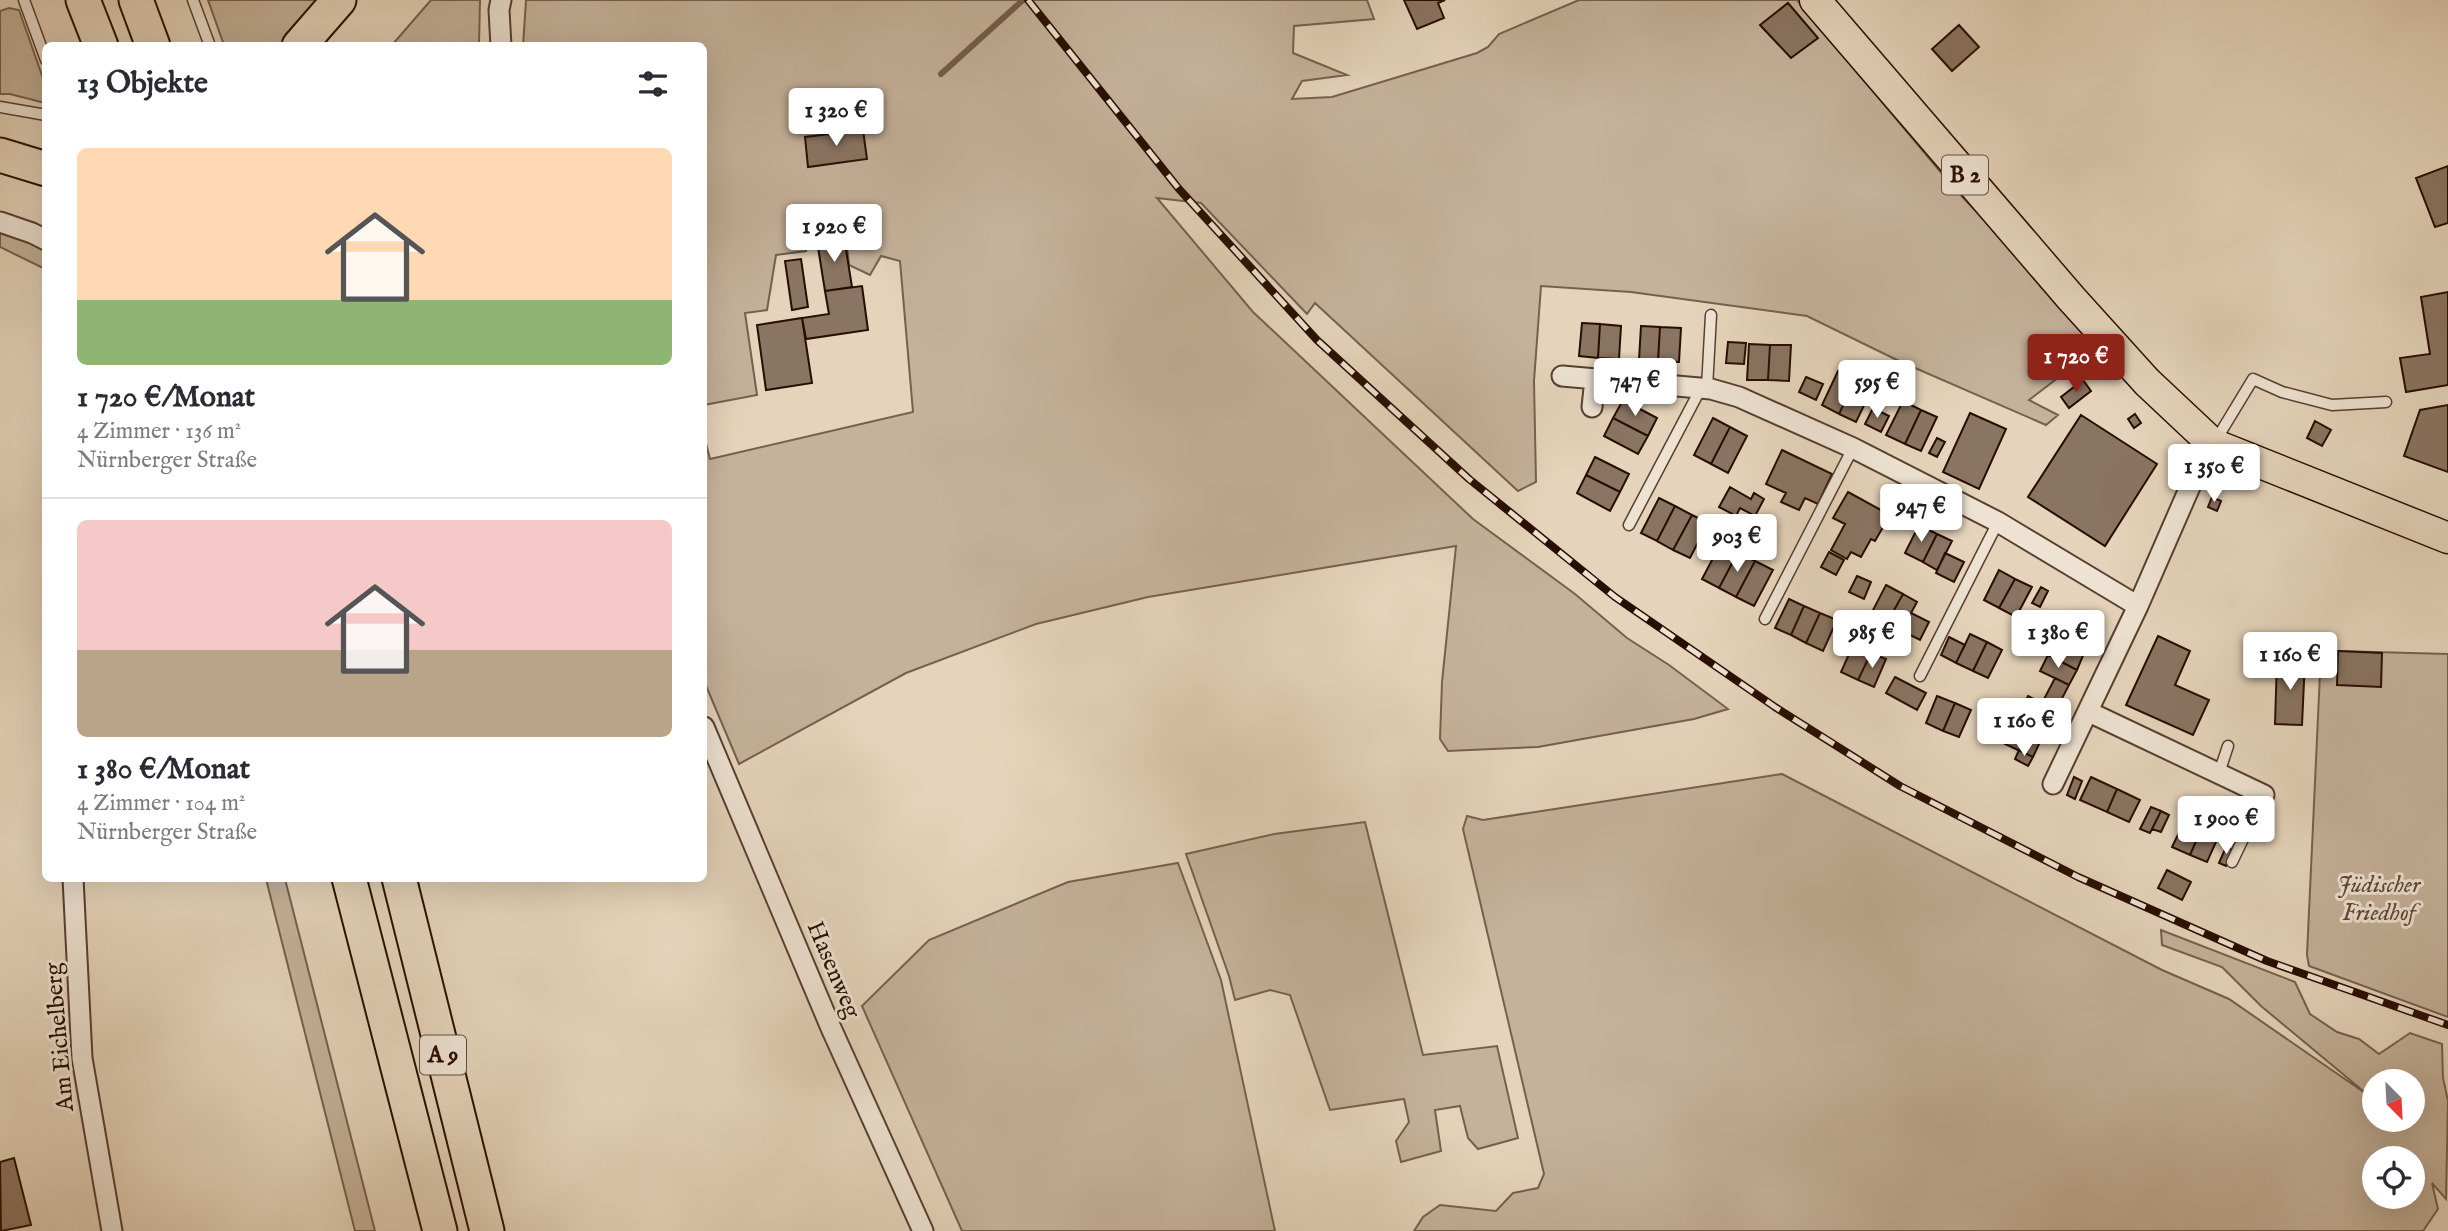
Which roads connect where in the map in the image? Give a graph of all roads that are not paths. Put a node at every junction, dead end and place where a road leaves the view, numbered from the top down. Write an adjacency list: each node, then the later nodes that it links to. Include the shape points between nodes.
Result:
1 (24, 0): 13 (lane)
2 (83, 0): 8 (highway)
3 (136, 0): 9 (highway)
4 (193, 0): 10 (lane)
5 (339, 0): 11 (highway)
6 (500, 0): 12 (street)
7 (1815, 0): 26 (main road, B 2, via 2071,298 2147,382)
8 (99, 42)
9 (152, 42)
10 (209, 42)
11 (302, 42)
12 (501, 42)
13 (42, 49)
14 (0, 107): 15 (lane)
15 (42, 114)
16 (0, 155): 17 (highway)
17 (42, 168)
18 (0, 222): 19 (street)
19 (42, 238)
20 (1711, 315): 23 (lane)
21 (1562, 376): 22 (street)
22 (1595, 379): 23 (street); 25 (street)
23 (1704, 388): 27 (street, via 1725,391); 29 (lane)
24 (2386, 402): 26 (lane, via 2332,405 2253,379)
25 (1592, 407)
26 (2213, 444): 30 (main road, B 2); 31 (street)
27 (1853, 448): 28 (street); 32 (lane)
28 (1998, 522): 31 (street); 33 (lane)
29 (1629, 525)
30 (2448, 538)
31 (2138, 606): 34 (street)
32 (1765, 619)
33 (1920, 676)
34 (2089, 712): 37 (street); 38 (street)
35 (707, 734): 47 (street, Hasenweg)
36 (2228, 746): 37 (lane)
37 (2219, 774): 39 (street)
38 (2053, 784)
39 (2264, 795): 40 (lane)
40 (2232, 862)
41 (73, 882): 44 (street, Am Eichelberg, via 82,1058)
42 (350, 882): 45 (highway, A 9)
43 (400, 882): 46 (highway, A 9)
44 (112, 1231)
45 (440, 1231)
46 (487, 1231)
47 (923, 1231)

